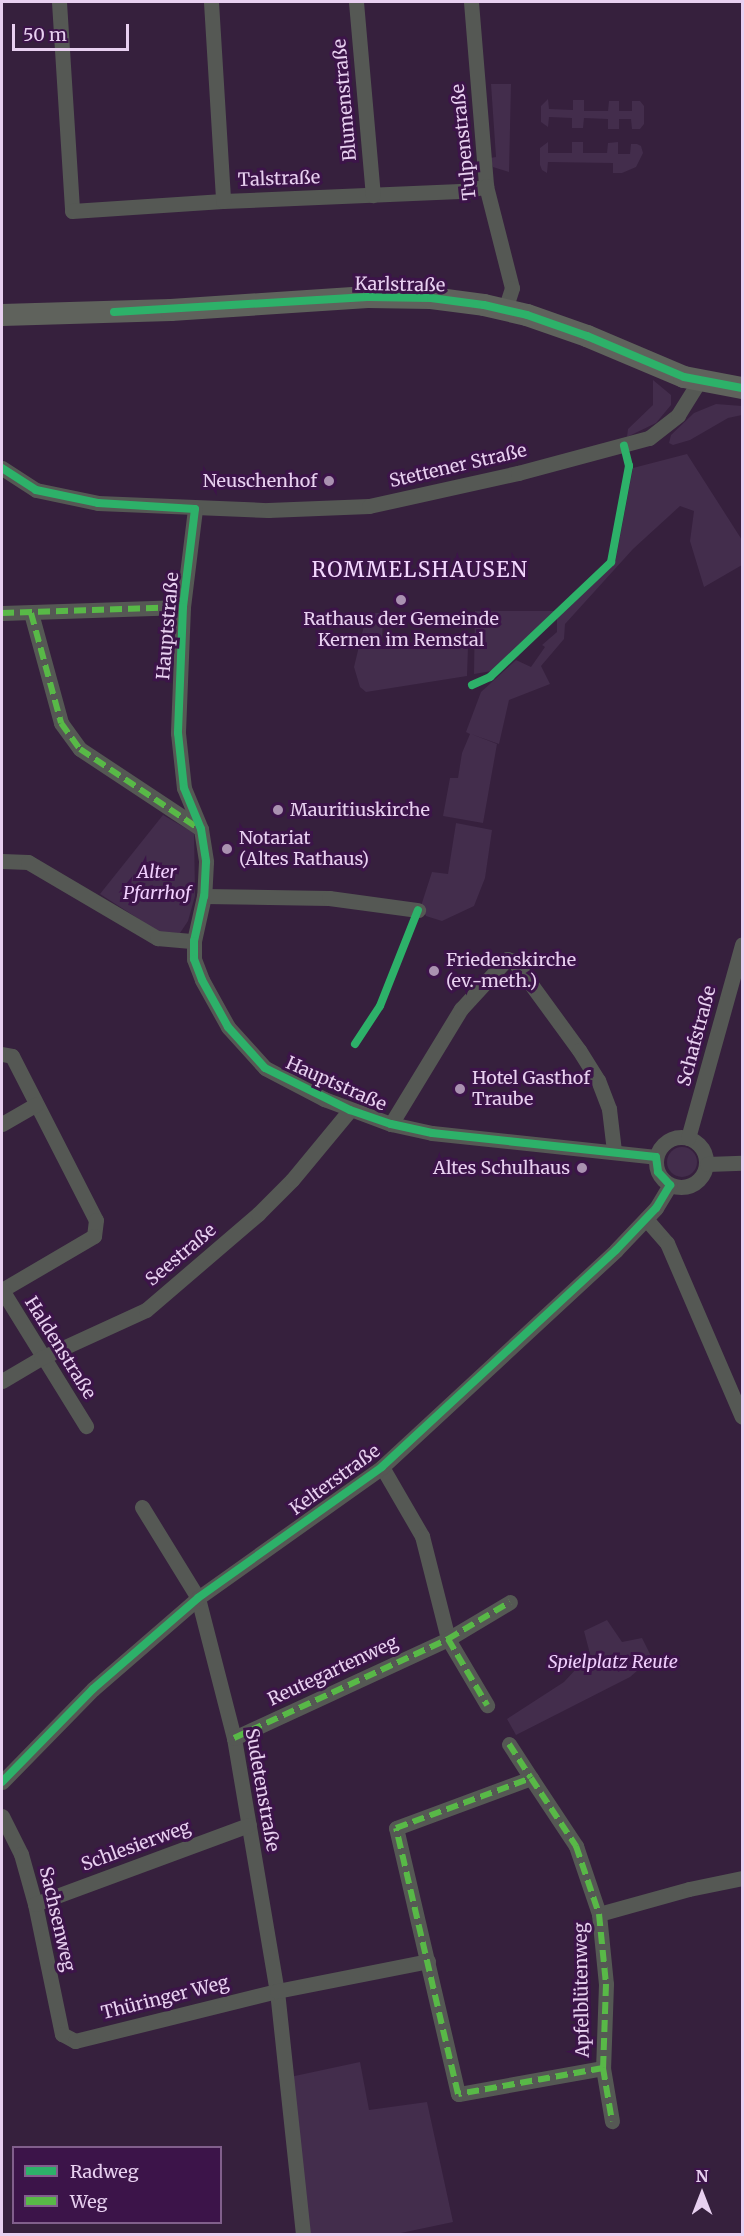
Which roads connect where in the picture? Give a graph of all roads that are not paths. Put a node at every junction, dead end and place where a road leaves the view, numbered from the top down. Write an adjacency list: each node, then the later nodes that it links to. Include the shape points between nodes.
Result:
1 (59, 2): 7 (street, Talstraße, via 72,211)
2 (211, 2): 7 (street)
3 (356, 2): 6 (street, Blumenstraße)
4 (471, 2): 5 (street, Tulpenstraße)
5 (486, 186): 6 (street, Talstraße, via 466,191); 8 (street, Tulpenstraße, via 512,288)
6 (374, 195): 7 (street, Talstraße)
7 (223, 201)
8 (505, 310): 9 (main road, Karlstraße, via 431,298 368,297); 10 (main road, Karlstraße, via 587,336)
9 (3, 317)
10 (699, 381): 11 (main road, Karlstraße); 13 (street, Stettener Straße, via 678,415 657,434 624,446 369,506)
11 (742, 388)
12 (2, 468): 13 (street, Stettener Straße, via 36,490 98,503)
13 (195, 509): 14 (street, Hauptstraße)
14 (183, 607): 16 (street); 17 (street, Hauptstraße, via 178,675 180,760 184,788)
15 (2, 613): 16 (street)
16 (31, 613): 17 (street, via 62,723 80,749)
17 (201, 829): 19 (street, Hauptstraße, via 206,862)
18 (2, 861): 21 (street, via 28,862 157,938)
19 (204, 896): 20 (street, via 329,898); 21 (street, Hauptstraße)
20 (418, 910)
21 (195, 941): 25 (street, Hauptstraße, via 194,959 207,989 228,1027 265,1068)
22 (742, 944): 28 (street, Schafstraße)
23 (2, 1054): 24 (street, via 12,1056)
24 (36, 1104): 26 (street); 35 (street, via 96,1220 94,1236)
25 (350, 1110): 27 (street, Hauptstraße); 36 (street, Seestraße, via 258,1214 146,1310)
26 (2, 1124)
27 (391, 1124): 29 (street, Hauptstraße, via 432,1133); 29 (street, via 461,1009 507,959 514,961 598,1080 609,1109)
28 (688, 1138): 30 (street, via 670,1139); 32 (street, via 699,1145)
29 (614, 1151): 30 (street, Hauptstraße)
30 (656, 1157): 33 (street, via 658,1172)
31 (742, 1162): 32 (street)
32 (707, 1164): 33 (street, via 703,1175 692,1185)
33 (670, 1185): 34 (street, Kelterstraße)
34 (646, 1219): 38 (street, via 667,1243); 40 (street, Kelterstraße)
35 (2, 1290): 36 (street, Haldenstraße)
36 (41, 1358): 37 (street, Seestraße); 39 (street, Haldenstraße)
37 (2, 1381)
38 (742, 1417)
39 (86, 1425)
40 (382, 1467): 42 (street, Kelterstraße); 44 (street, via 422,1536)
41 (142, 1507): 42 (street)
42 (198, 1598): 46 (street, Sudetenstraße); 49 (street, Kelterstraße, via 93,1689)
43 (510, 1602): 44 (street, Reutegartenweg)
44 (448, 1639): 45 (street); 46 (street, Reutegartenweg)
45 (487, 1705)
46 (234, 1738): 51 (street, Sudetenstraße)
47 (509, 1744): 48 (street)
48 (531, 1778): 54 (street, via 576,1846); 55 (street, via 396,1828)
49 (2, 1782)
50 (2, 1816): 53 (street, Sachsenweg, via 21,1854)
51 (249, 1826): 53 (street, Schlesierweg); 56 (street, Sudetenstraße)
52 (742, 1878): 54 (street, Apfelblütenweg)
53 (35, 1904): 57 (street, Sachsenweg)
54 (599, 1914): 58 (street, Apfelblütenweg, via 606,1984)
55 (428, 1961): 56 (street); 58 (street, Apfelblütenweg, via 458,2094)
56 (278, 1991): 57 (street, Thüringer Weg, via 75,2041); 60 (street, Sudetenstraße)
57 (62, 2034)
58 (603, 2067): 59 (street, Apfelblütenweg)
59 (612, 2121)
60 (303, 2235)

